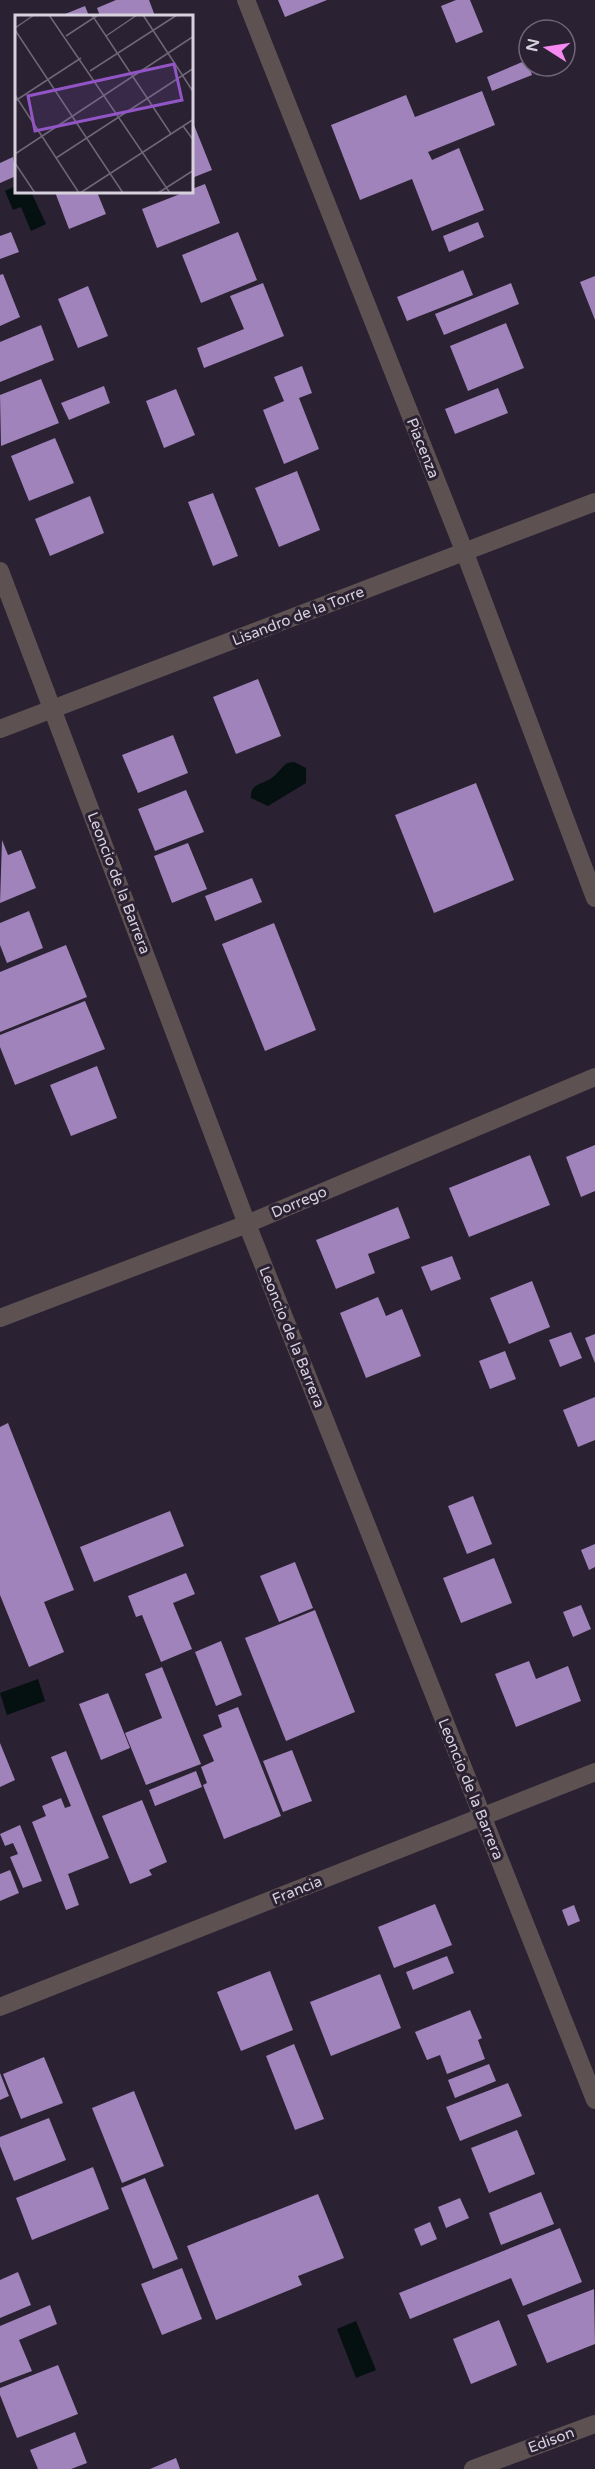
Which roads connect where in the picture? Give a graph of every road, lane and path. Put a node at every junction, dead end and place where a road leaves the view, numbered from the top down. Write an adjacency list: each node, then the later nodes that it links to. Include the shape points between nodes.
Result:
1 (246, 0): 3 (street, Piacenza)
2 (595, 502): 3 (street, Lisandro de la Torre)
3 (465, 553): 5 (street, Lisandro de la Torre); 7 (street, Piacenza)
4 (0, 571): 5 (street, Leoncio de la Barrera)
5 (53, 708): 6 (street, Lisandro de la Torre); 9 (street, Leoncio de la Barrera)
6 (0, 729)
7 (595, 898)
8 (595, 1077): 9 (street, Dorrego)
9 (247, 1224): 10 (street, Dorrego); 12 (street, Leoncio de la Barrera)
10 (0, 1318)
11 (595, 1772): 12 (street, Francia)
12 (482, 1817): 13 (street, Francia); 14 (street, Leoncio de la Barrera)
13 (0, 2007)
14 (595, 2100)
15 (595, 2424): 16 (street, Edison)
16 (472, 2469)

